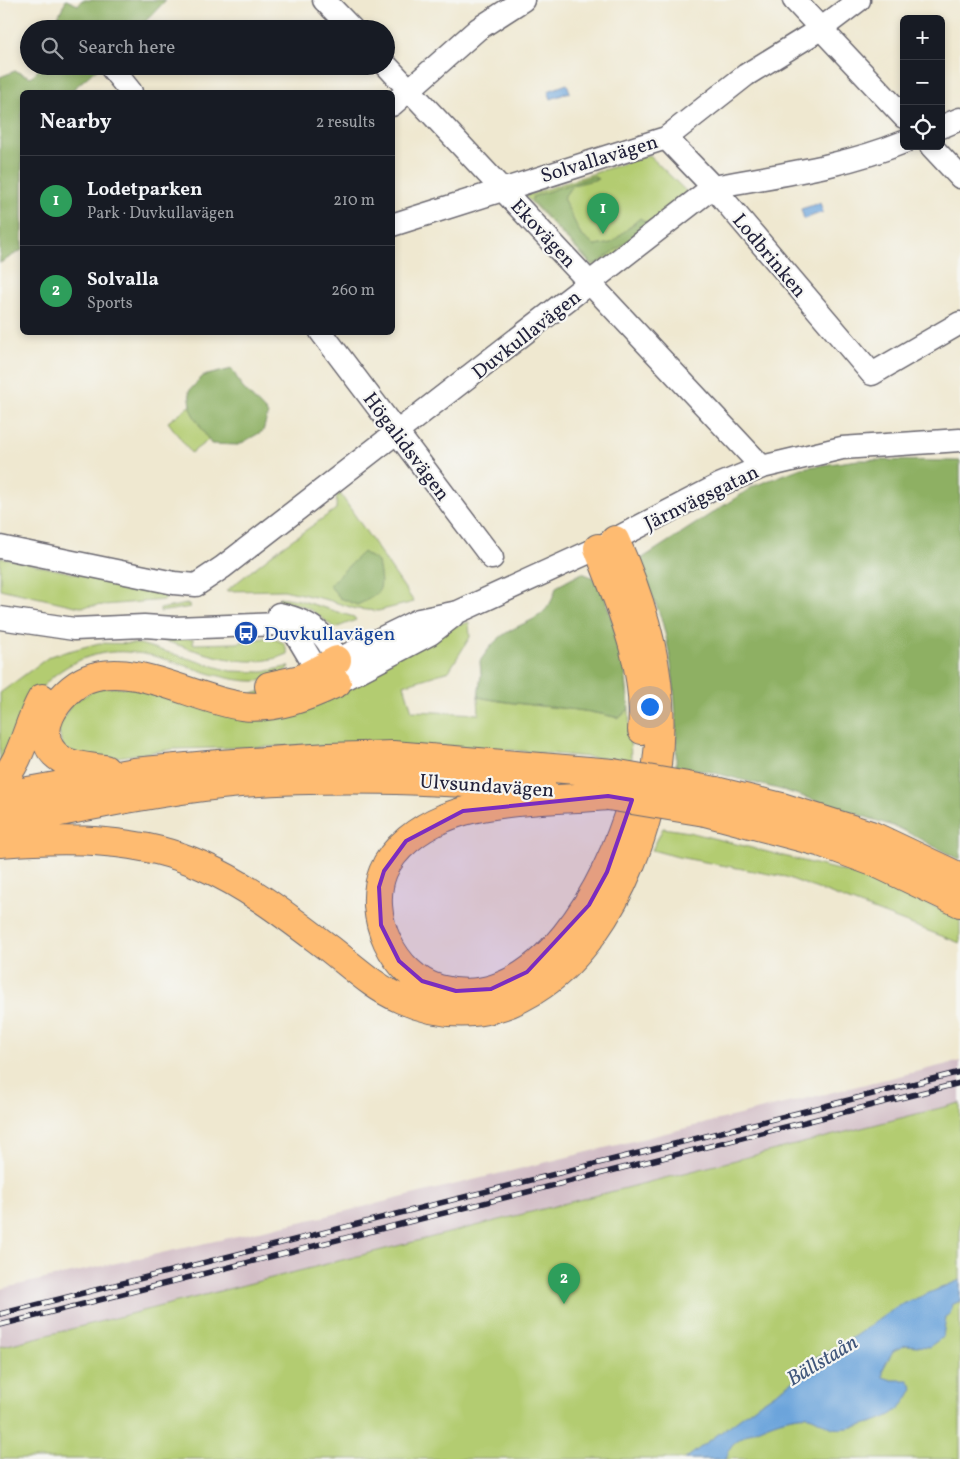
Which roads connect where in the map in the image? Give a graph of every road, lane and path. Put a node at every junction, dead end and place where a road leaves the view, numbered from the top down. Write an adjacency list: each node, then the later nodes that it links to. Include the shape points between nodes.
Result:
1 (324, 0): 5 (street)
2 (523, 0): 10 (street, via 478,29)
3 (794, 0): 6 (street)
4 (859, 0): 6 (street, Solvallavägen)
5 (343, 20)
6 (822, 28): 12 (street); 15 (street, Solvallavägen, via 746,75)
7 (117, 75): 9 (street)
8 (395, 75): 10 (street, Ekovägen)
9 (129, 90)
10 (409, 90): 11 (street); 20 (street, Ekovägen)
11 (395, 103)
12 (900, 113)
13 (960, 119): 14 (street)
14 (945, 125)
15 (666, 138): 19 (street, Lodbrinken); 20 (street, Solvallavägen)
16 (900, 144): 19 (street, Duvkullavägen, via 870,156)
17 (935, 150): 18 (street)
18 (960, 177)
19 (713, 187): 22 (street, Duvkullavägen); 23 (street, Lodbrinken, via 872,374)
20 (502, 189): 21 (street, Solvallavägen); 22 (street, Ekovägen)
21 (395, 224)
22 (591, 283): 25 (street, Duvkullavägen); 27 (street, Ekovägen)
23 (960, 323)
24 (323, 335): 25 (street, Högalidsvägen)
25 (397, 433): 29 (street, Duvkullavägen, via 223,568 196,585); 30 (street, Högalidsvägen)
26 (960, 440): 27 (street, Järnvägsgatan, via 842,448)
27 (762, 467): 28 (street, Järnvägsgatan, via 719,485)
28 (606, 544): 32 (street, Järnvägsgatan, via 458,612 419,620); 35 (main road, via 630,636 643,720 634,793 624,830 607,872 588,905 542,960 509,982 474,992 439,989 410,972 399,961 381,925 378,887 384,871 406,841 443,818 463,811); 39 (main road, via 645,620 654,652 660,724 654,786 637,849 605,915 558,973 540,989 516,1002 496,1010 466,1012 432,1009 401,999 251,891 200,864 173,855 105,841)
29 (0, 547)
30 (492, 558)
31 (0, 618): 32 (street, via 74,629 144,626 276,613 295,617 322,634)
32 (330, 671): 33 (main road, via 312,695 286,702 243,706 121,674 87,679 72,689 52,713 45,738 51,750 71,764); 34 (main road, via 293,682 252,688 195,679 130,659 95,660 77,667 52,685 41,699 17,758)
33 (134, 772): 35 (main road, Ulvsundavägen, via 393,755); 36 (main road, Ulvsundavägen)
34 (0, 783)
35 (611, 784): 37 (main road, Ulvsundavägen, bridge); 38 (main road, Ulvsundavägen, via 562,790 440,780 309,779 220,785 140,796)
36 (0, 796)
37 (711, 801): 40 (main road, Ulvsundavägen, via 782,807 871,835); 41 (main road, Ulvsundavägen, via 876,863)
38 (0, 824)
39 (0, 843)
40 (960, 876)
41 (960, 903)

